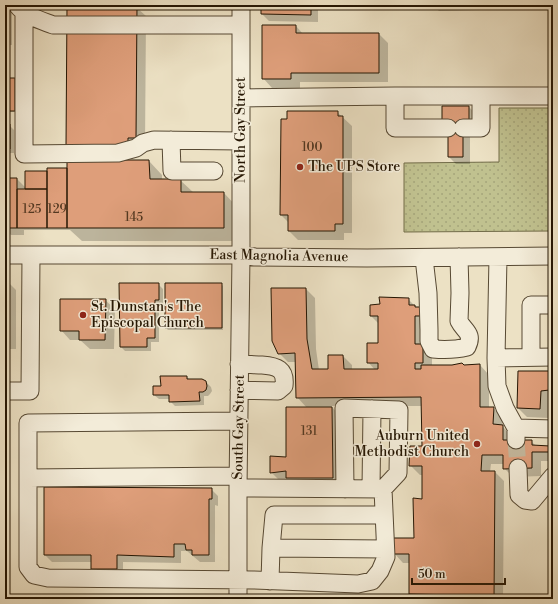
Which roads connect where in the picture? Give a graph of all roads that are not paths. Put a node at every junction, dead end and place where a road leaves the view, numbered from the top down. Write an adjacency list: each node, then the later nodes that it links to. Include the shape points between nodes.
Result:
1 (241, 5): 3 (street, North Gay Street)
2 (20, 8): 3 (street, via 27,15 53,26); 8 (street, via 24,154 118,153 154,140)
3 (241, 26): 7 (street, North Gay Street)
4 (395, 96): 5 (street); 5 (street, via 395,128 481,128); 7 (street)
5 (481, 96): 6 (street)
6 (553, 96)
7 (241, 98): 9 (street, North Gay Street)
8 (171, 140): 9 (street); 10 (street, via 172,171)
9 (241, 141): 13 (street, North Gay Street)
10 (214, 171)
11 (5, 255): 12 (street, East Magnolia Avenue)
12 (31, 255): 13 (street, East Magnolia Avenue); 24 (street, via 30,391)
13 (241, 255): 17 (street, East Magnolia Avenue); 22 (street, South Gay Street)
14 (553, 256): 16 (street, East Magnolia Avenue)
15 (459, 257): 16 (street, East Magnolia Avenue); 17 (street, East Magnolia Avenue); 17 (street, via 459,321 469,335 469,342 467,347 456,350 434,349 429,341)
16 (498, 257): 21 (street)
17 (424, 258)
18 (553, 305): 19 (street, via 531,305)
19 (531, 357): 20 (street); 21 (street)
20 (553, 357)
21 (496, 358): 27 (street, via 497,386 516,434)
22 (239, 364): 23 (street, South Gay Street); 23 (street, via 274,366 280,369 285,378 284,386 278,391)
23 (239, 390): 26 (street, South Gay Street)
24 (5, 391)
25 (372, 409): 32 (street, via 344,408); 33 (street); 33 (street, via 399,410 398,473)
26 (239, 421): 30 (street, via 28,422); 31 (street, South Gay Street)
27 (553, 429)
28 (518, 468): 29 (street, via 519,496 525,500 532,501)
29 (553, 476)
30 (28, 478): 31 (street); 37 (street, via 28,567 34,575 63,579)
31 (238, 482): 32 (street); 37 (street, South Gay Street)
32 (345, 489): 33 (street)
33 (377, 489): 34 (street)
34 (384, 515): 35 (street, via 274,515); 36 (street)
35 (271, 548): 36 (street); 38 (street)
36 (385, 549): 38 (street, via 386,557 372,581 358,584)
37 (238, 580): 38 (street); 39 (street, South Gay Street)
38 (270, 581)
39 (238, 599)

